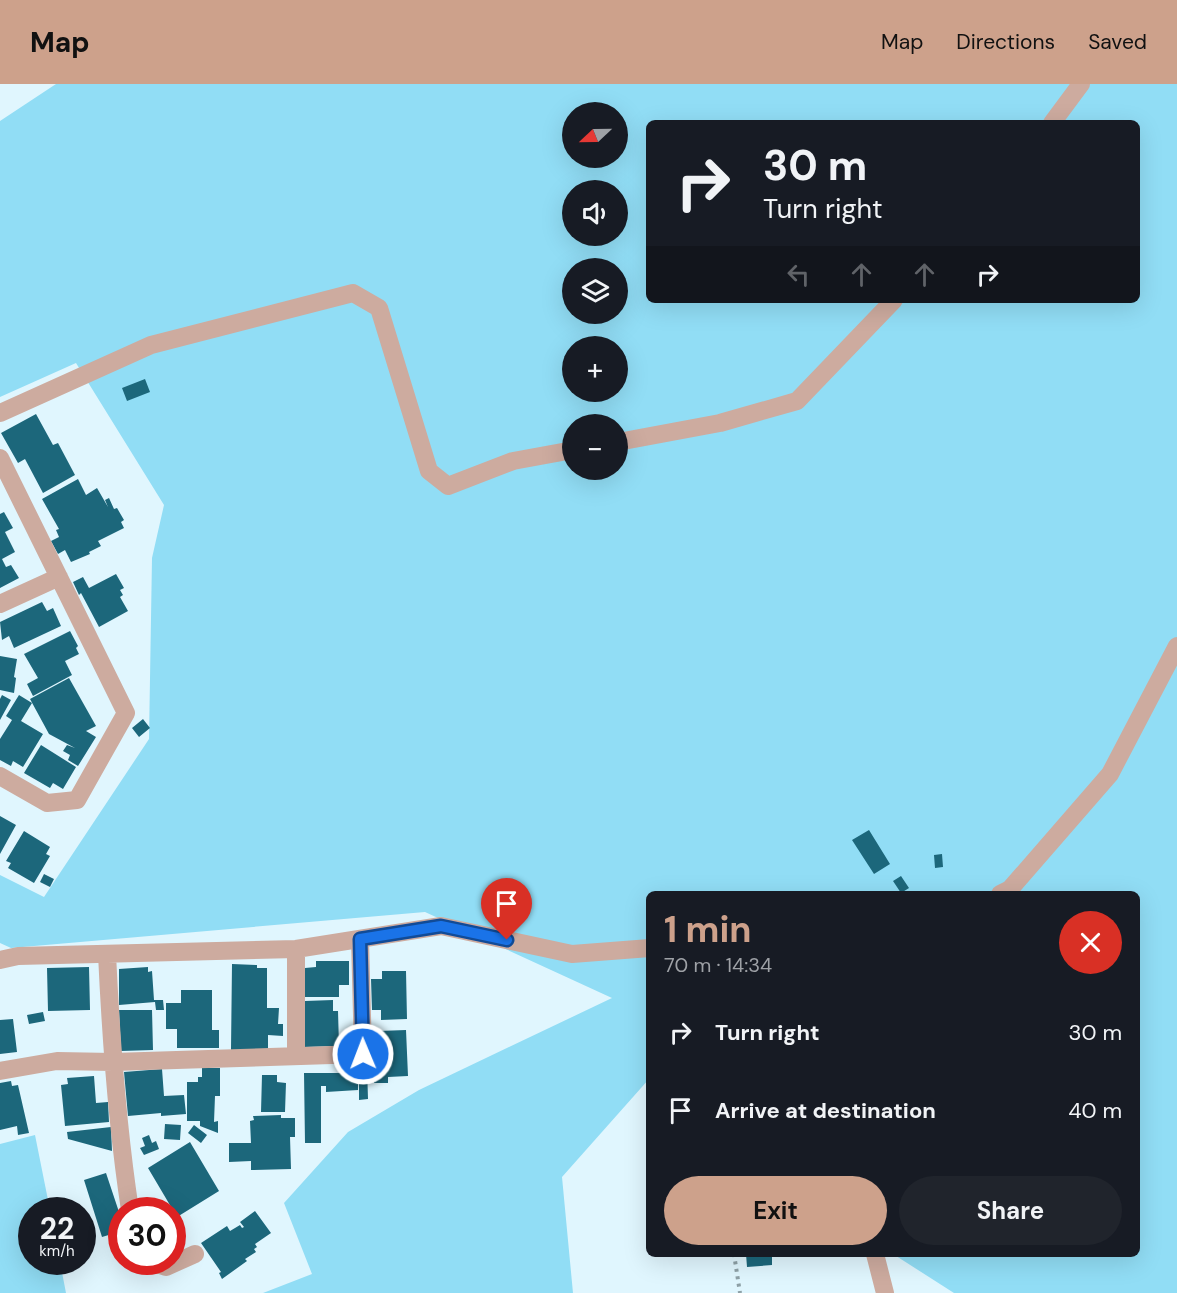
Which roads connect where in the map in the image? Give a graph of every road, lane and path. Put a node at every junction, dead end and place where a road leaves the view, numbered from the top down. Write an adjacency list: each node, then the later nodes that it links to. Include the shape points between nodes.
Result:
1 (1081, 84): 2 (street)
2 (1054, 120)
3 (891, 303): 5 (street, via 797,401 720,423)
4 (0, 413): 6 (street, via 151,345 353,293 379,308 429,471 448,486 513,462)
5 (628, 440)
6 (562, 452)
7 (0, 458): 8 (street)
8 (59, 577): 9 (street); 11 (street, via 126,713 77,800 47,803)
9 (0, 604)
10 (1177, 646): 12 (street, via 1110,774)
11 (0, 776)
12 (1006, 891)
13 (360, 939): 14 (street, via 441,926 572,954); 15 (street); 18 (street, via 363,1054)
14 (646, 948)
15 (296, 949): 16 (street); 18 (street)
16 (107, 954): 17 (street); 19 (street)
17 (0, 960)
18 (296, 1056): 19 (street)
19 (113, 1062): 20 (street, via 57,1061); 21 (street)
20 (0, 1071)
21 (128, 1197)
22 (195, 1254): 25 (street)
23 (734, 1257): 26 (path)
24 (876, 1257): 27 (street)
25 (186, 1258)
26 (740, 1293)
27 (885, 1293)

